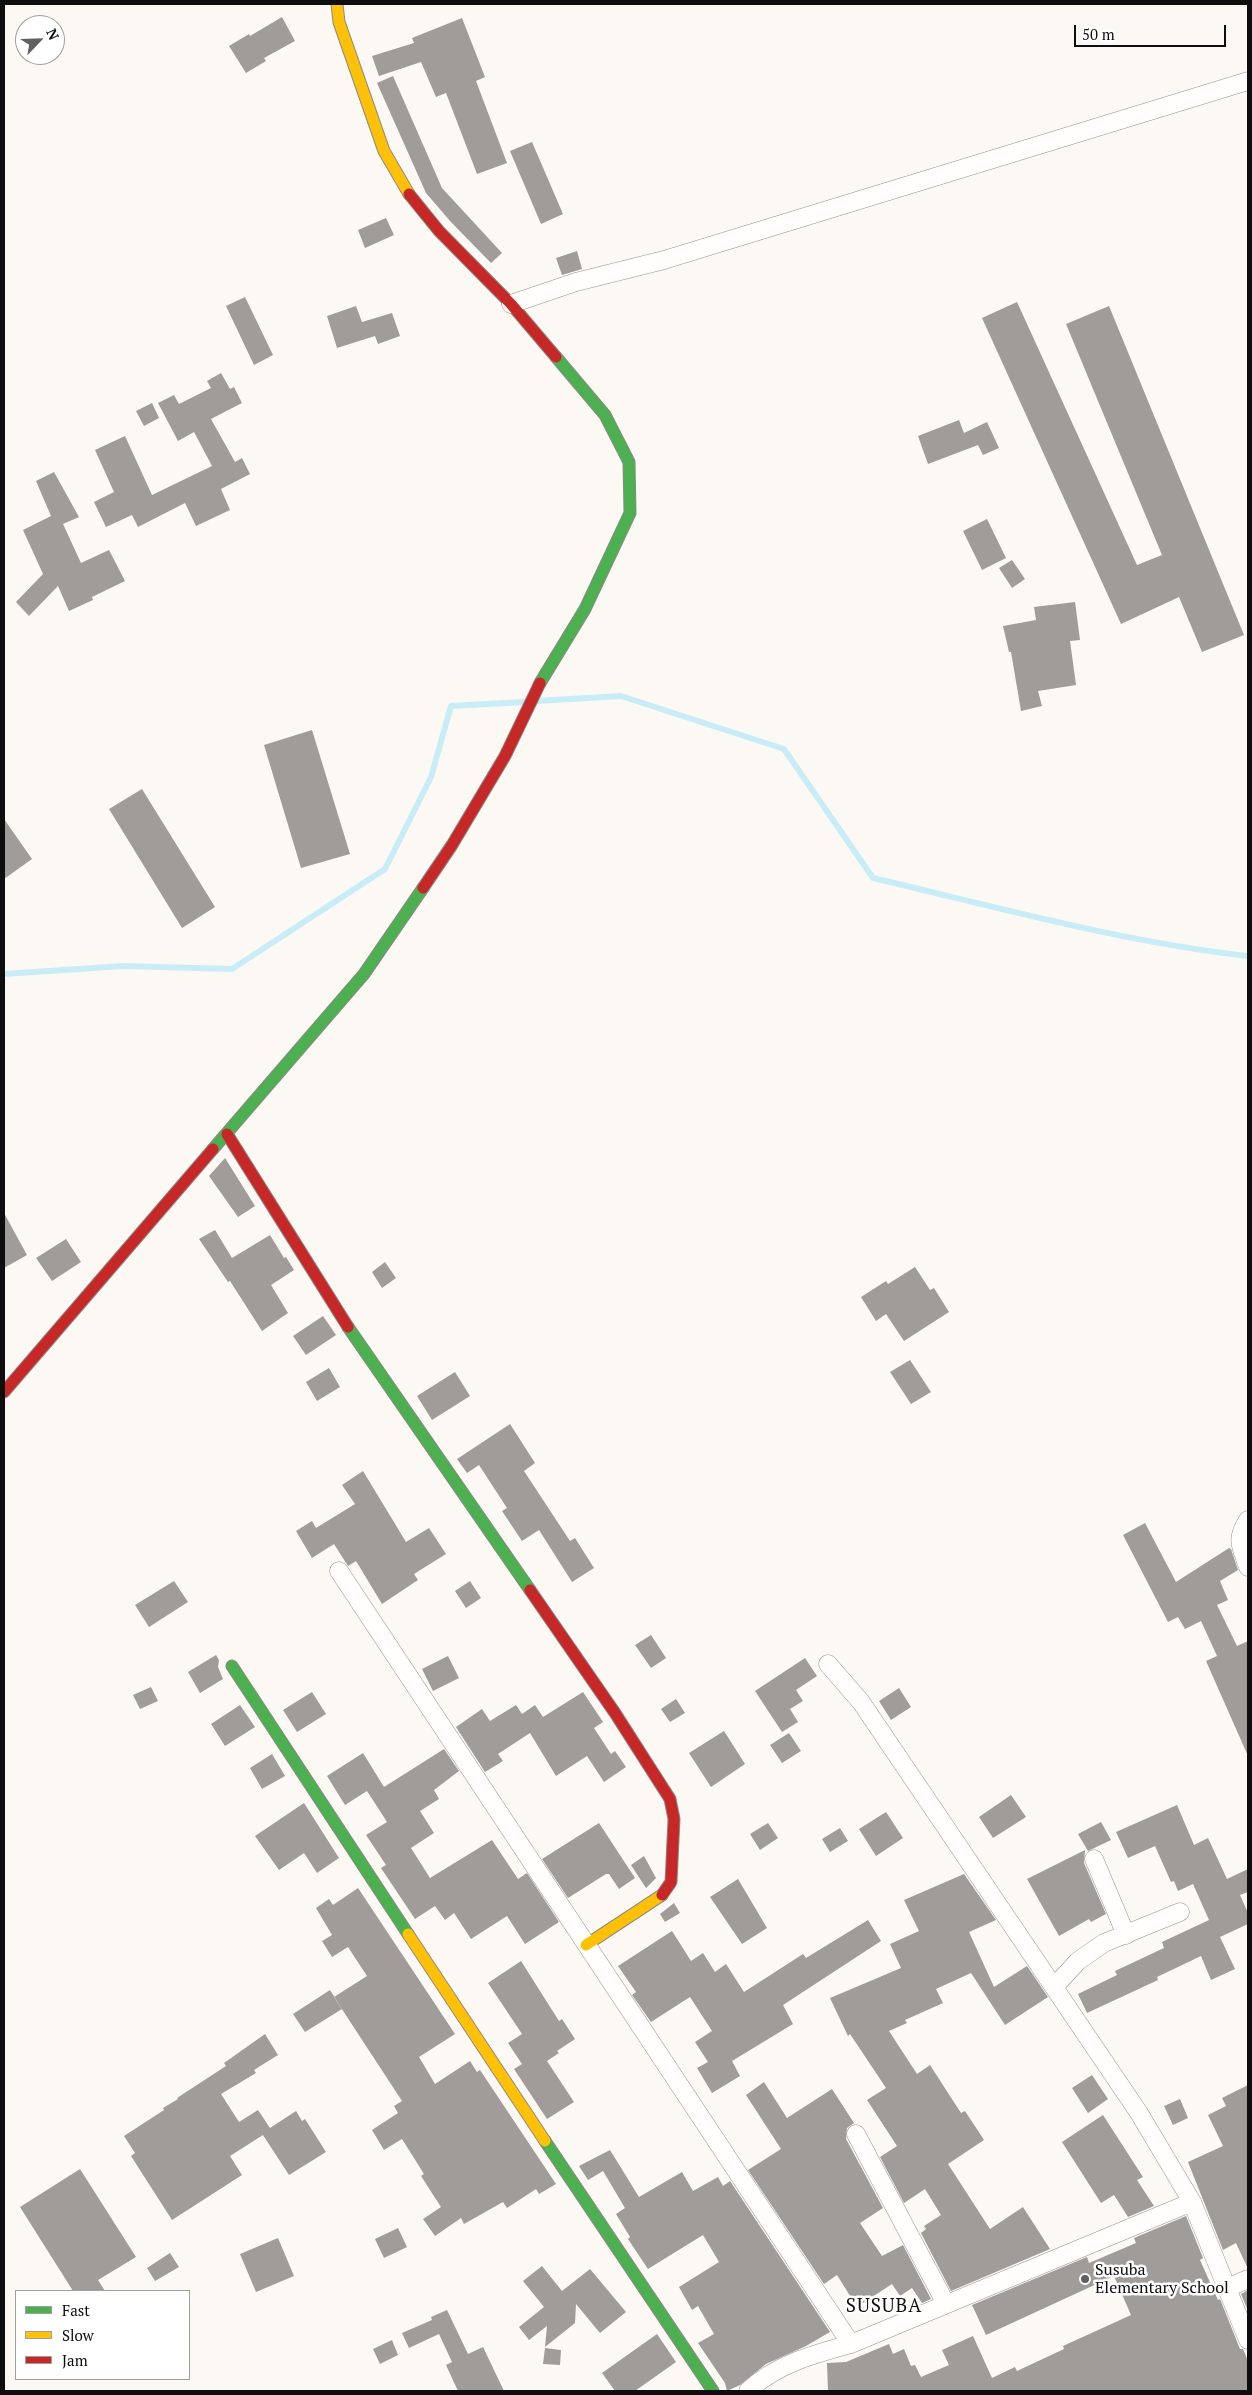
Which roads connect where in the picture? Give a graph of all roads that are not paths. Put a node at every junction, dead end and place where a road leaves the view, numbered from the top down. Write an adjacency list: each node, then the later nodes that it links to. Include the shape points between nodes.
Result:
1 (337, 4): 3 (street, via 339,22 384,151 407,192 438,231)
2 (1248, 81): 3 (street)
3 (511, 304): 4 (street, via 605,415 630,462 630,513 585,609 452,845 364,974)
4 (227, 1134): 5 (street); 14 (street, via 331,1302 615,1713 670,1799 674,1820 671,1882 662,1895)
5 (4, 1392)
6 (1248, 1520): 7 (street, via 1240,1533 1240,1544)
7 (1248, 1567)
8 (339, 1571): 14 (street)
9 (828, 1664): 15 (street, via 861,1702)
10 (232, 1666): 23 (street, via 473,2034)
11 (1094, 1859): 13 (street)
12 (1180, 1912): 13 (street)
13 (1126, 1935): 15 (street, via 1104,1943 1078,1961)
14 (586, 1945): 22 (street)
15 (1054, 1986): 17 (street, via 1139,2114)
16 (856, 2134): 20 (street)
17 (1192, 2202): 19 (street); 20 (street)
18 (1248, 2279): 19 (street)
19 (1227, 2288): 21 (street)
20 (946, 2304): 22 (street)
21 (1248, 2340)
22 (851, 2344): 24 (street, via 806,2357 774,2371)
23 (713, 2391)
24 (748, 2391)

